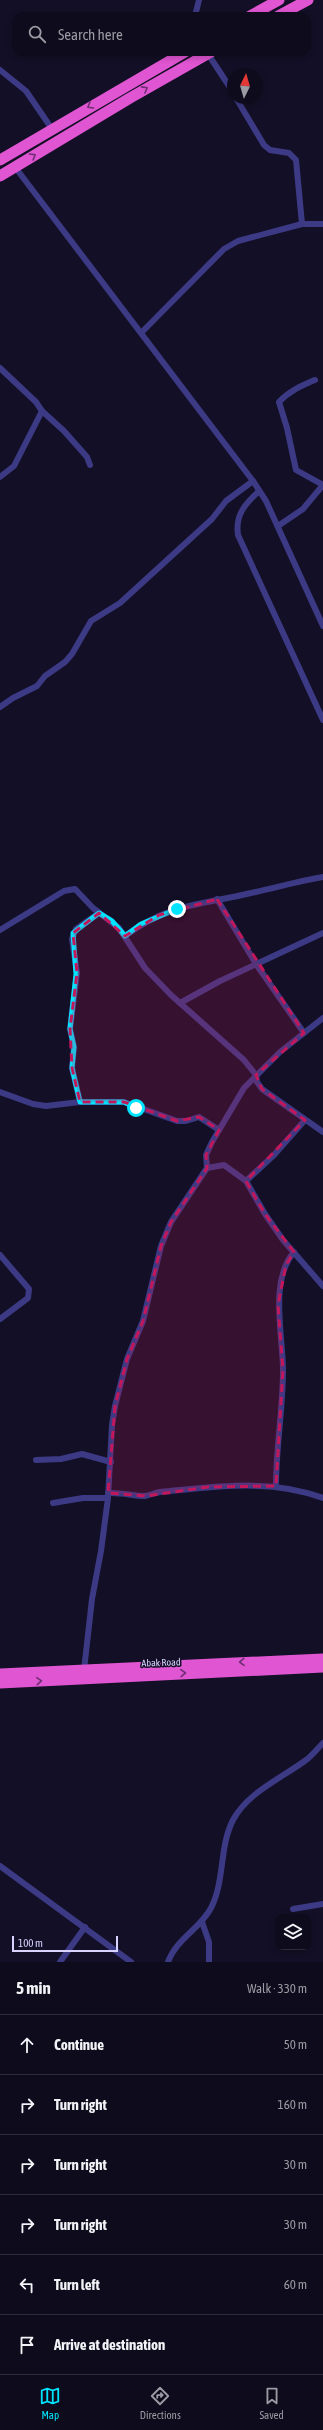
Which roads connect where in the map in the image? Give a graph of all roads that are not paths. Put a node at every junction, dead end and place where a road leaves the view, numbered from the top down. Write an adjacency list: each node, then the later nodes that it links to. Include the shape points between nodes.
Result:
1 (198, 0): 4 (street)
2 (279, 0): 5 (highway)
3 (308, 0): 6 (highway)
4 (196, 12)
5 (257, 12)
6 (286, 12)
7 (178, 56): 13 (highway, one-way to 13)
8 (205, 56): 15 (highway, one-way to 8)
9 (212, 56): 11 (street)
10 (0, 70): 13 (street, via 26,91)
11 (227, 82)
12 (240, 104): 17 (street, via 264,146 270,150 289,153 296,160)
13 (52, 129): 14 (highway)
14 (0, 160)
15 (15, 167): 16 (highway); 19 (street)
16 (0, 176)
17 (302, 224): 18 (street); 19 (street, via 238,241 224,249)
18 (323, 224)
19 (142, 332): 25 (street)
20 (0, 368): 22 (street, via 36,402)
21 (315, 380): 26 (street, via 283,397 279,407 287,428 296,470)
22 (42, 412): 23 (street, via 68,435 87,456); 24 (street, via 14,466)
23 (90, 465)
24 (0, 477)
25 (253, 481): 27 (street); 30 (street, via 223,504 212,520 120,603 91,621 65,662 45,676 37,686)
26 (323, 485): 28 (street, via 303,508)
27 (260, 491): 28 (street); 31 (street, via 245,504 239,515 236,525 238,535)
28 (278, 526): 29 (street)
29 (323, 626)
30 (0, 707)
31 (323, 720)
32 (323, 877): 33 (street)
33 (217, 899): 37 (street, via 159,915); 38 (street)
34 (99, 913): 35 (street, via 75,889 68,890); 37 (street, via 112,921); 44 (street, via 76,929 72,939 76,974 70,1029 74,1047 72,1068)
35 (0, 930)
36 (323, 933): 38 (street)
37 (125, 936): 39 (street, via 145,968)
38 (256, 964): 39 (street); 41 (street)
39 (180, 1003): 42 (street, via 239,1055)
40 (323, 1018): 41 (street)
41 (304, 1033): 42 (street)
42 (256, 1075): 45 (street, via 262,1089); 46 (street, via 244,1088)
43 (0, 1092): 44 (street, via 46,1106)
44 (80, 1102): 46 (street, via 124,1102 177,1121 199,1117)
45 (306, 1120): 47 (street); 49 (street)
46 (219, 1130): 48 (street, via 206,1155)
47 (323, 1132)
48 (207, 1168): 49 (street, via 224,1165); 55 (street, via 171,1222 161,1246 143,1321 127,1359 115,1406)
49 (246, 1181): 50 (street, via 265,1214)
50 (294, 1252): 52 (street); 56 (street, via 286,1265 278,1305 283,1370 276,1449)
51 (0, 1255): 53 (street, via 30,1289 30,1294)
52 (323, 1286)
53 (0, 1319)
54 (36, 1460): 55 (street, via 61,1459 82,1454)
55 (111, 1462): 57 (street)
56 (276, 1486): 57 (street, via 208,1487 146,1496 122,1492); 58 (street, via 304,1491)
57 (108, 1495): 59 (street); 62 (street)
58 (323, 1498)
59 (54, 1503)
60 (323, 1659): 62 (highway, Abak Road, one-way to 62)
61 (323, 1666): 64 (highway, Abak Road, one-way to 61)
62 (84, 1670): 63 (highway, Abak Road)
63 (0, 1674)
64 (0, 1683)
65 (323, 1743): 69 (street, via 307,1759 254,1796 239,1810 229,1831 216,1895)
66 (0, 1866): 70 (street)
67 (323, 1904): 68 (street)
68 (293, 1909)
69 (202, 1922): 73 (street, via 184,1938); 74 (street, via 209,1942)
70 (84, 1927): 71 (street); 72 (street)
71 (60, 1962)
72 (131, 1962)
73 (168, 1962)
74 (209, 1962)

